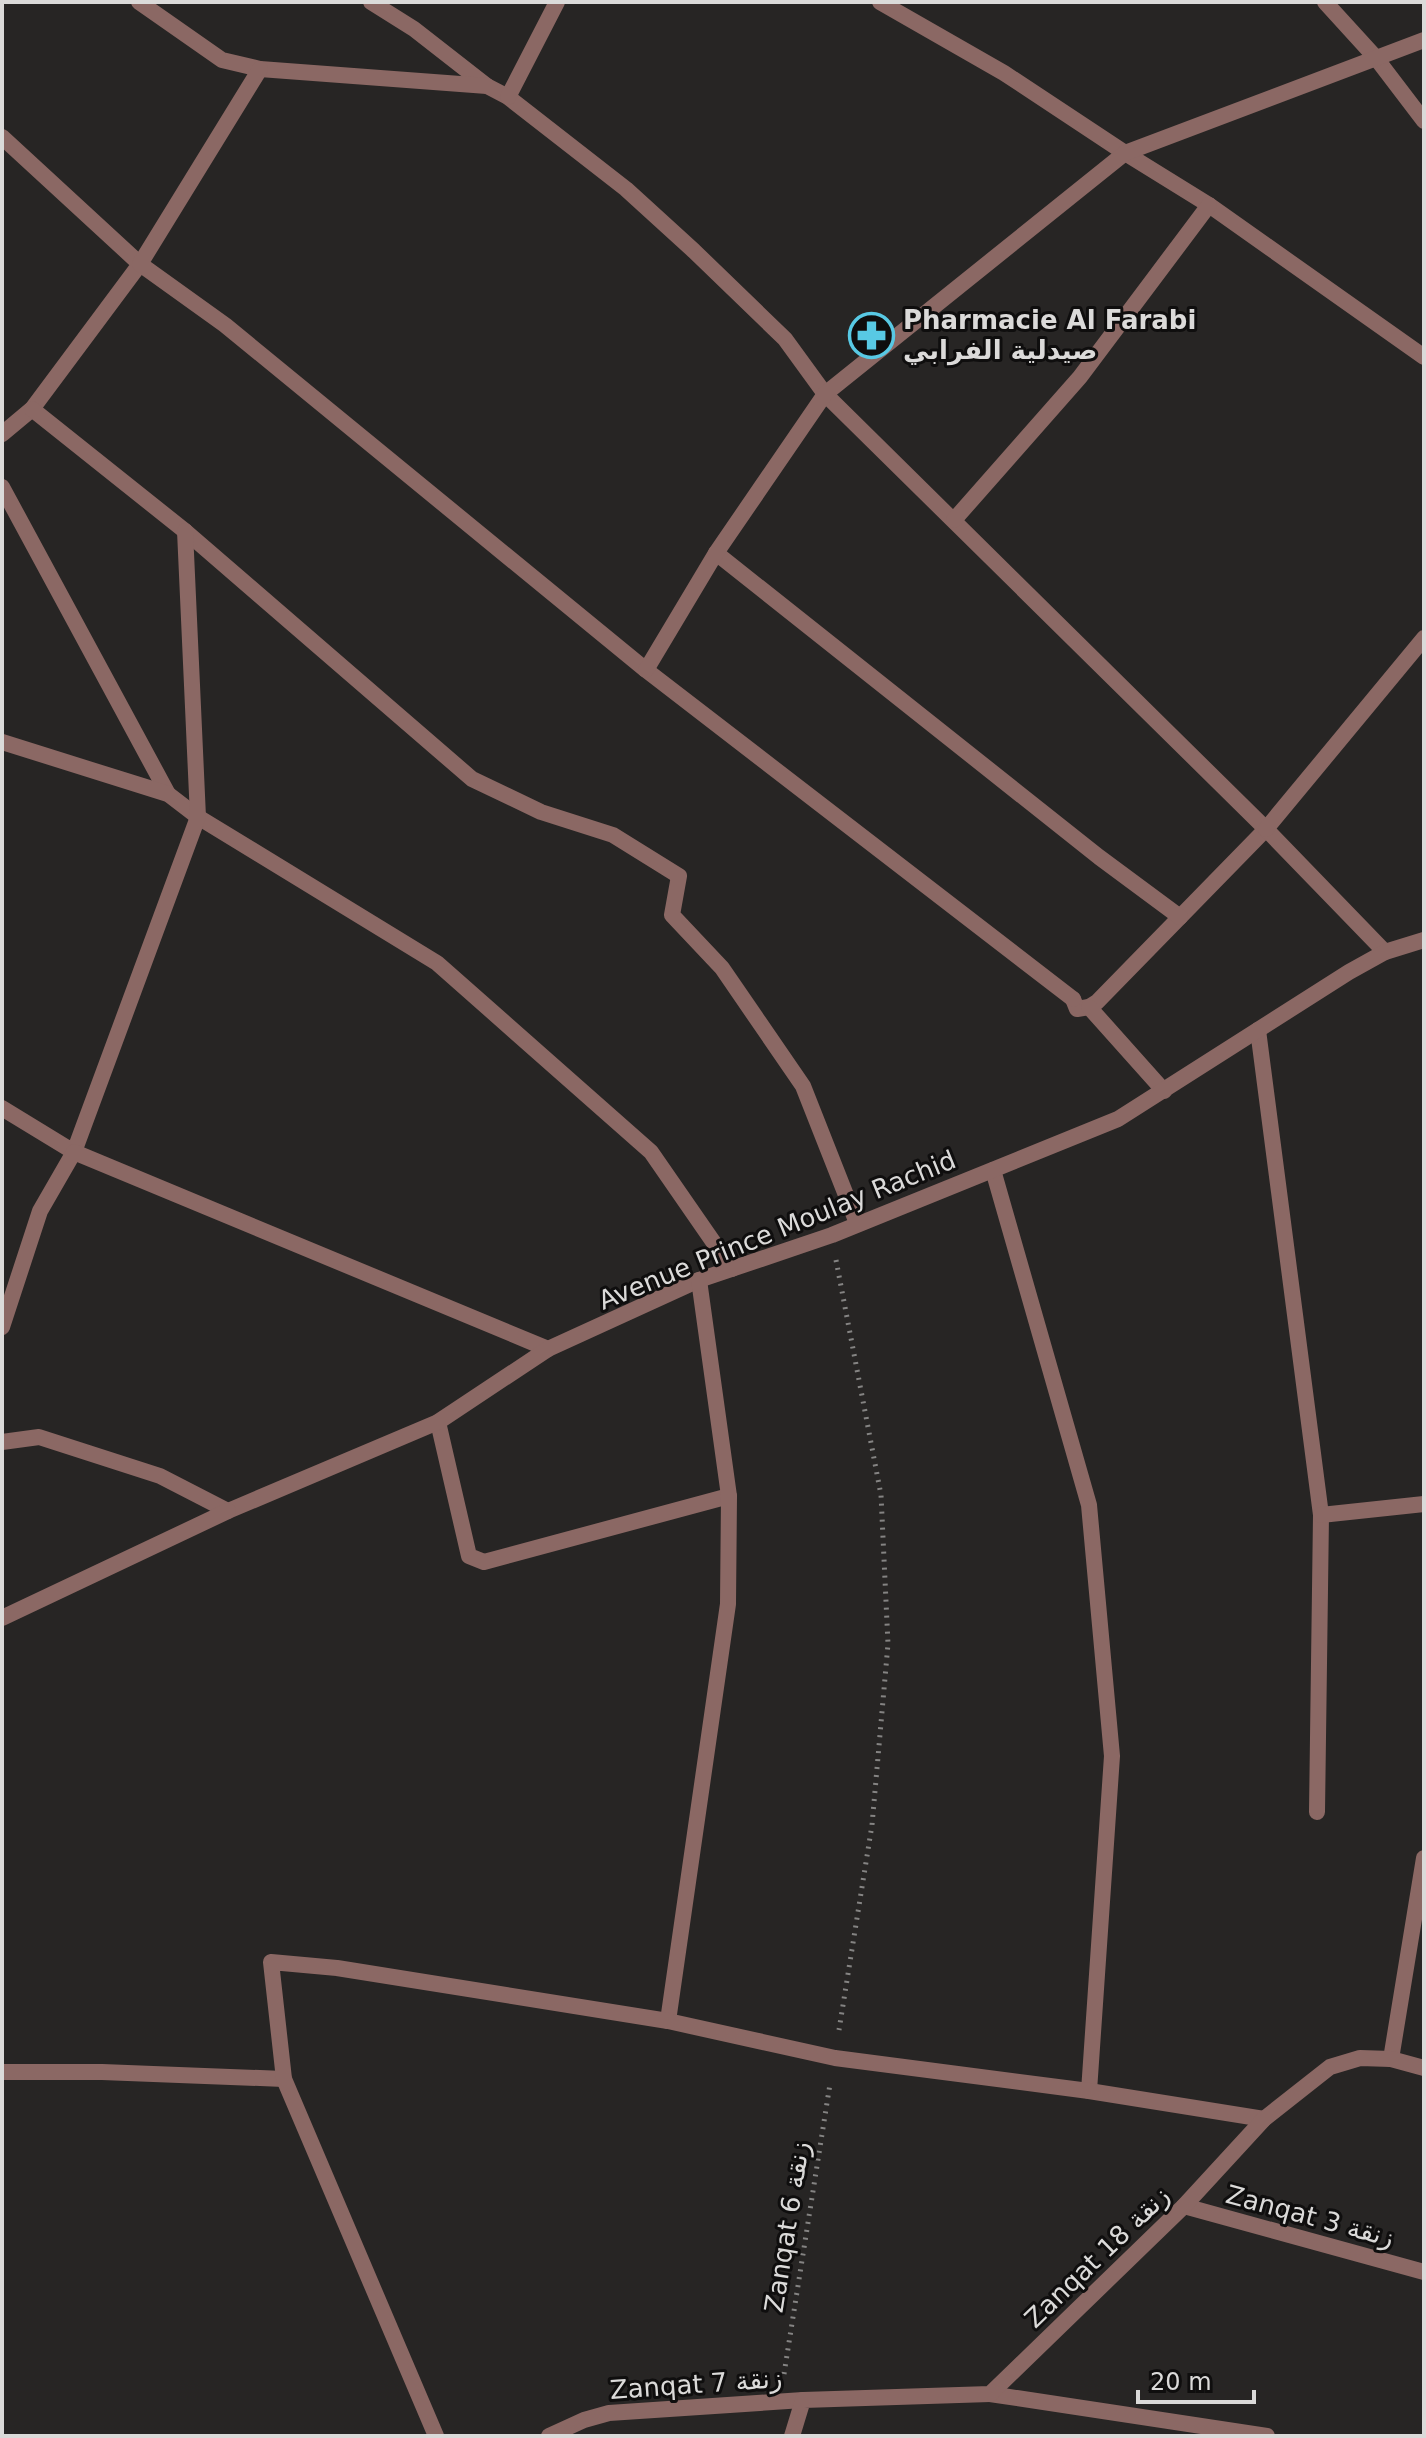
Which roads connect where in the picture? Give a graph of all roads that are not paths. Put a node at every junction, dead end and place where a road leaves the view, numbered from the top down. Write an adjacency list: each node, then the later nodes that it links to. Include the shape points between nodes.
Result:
1 (139, 2): 8 (street, via 222,60)
2 (371, 2): 9 (street)
3 (557, 2): 10 (street)
4 (880, 2): 13 (street, via 1004,73)
5 (1325, 2): 7 (street)
6 (1424, 40): 7 (street)
7 (1376, 58): 11 (street); 13 (street)
8 (260, 69): 9 (street); 15 (street)
9 (487, 86): 10 (street)
10 (508, 97): 17 (street, via 626,189 694,251 785,339)
11 (1424, 121)
12 (2, 137): 15 (street)
13 (1125, 153): 14 (street); 17 (street)
14 (1209, 205): 16 (street); 21 (street, via 1080,377)
15 (140, 264): 18 (street); 25 (street, via 225,325)
16 (1424, 357)
17 (825, 394): 21 (street); 23 (street)
18 (32, 409): 19 (street); 22 (street)
19 (2, 434)
20 (2, 487): 27 (street)
21 (954, 520): 29 (street)
22 (185, 531): 28 (street); 39 (street, via 472,779 541,812 613,835 679,876 672,915 722,968 803,1086)
23 (716, 553): 25 (street); 30 (street)
24 (1424, 638): 29 (street)
25 (646, 670): 33 (street, via 1073,999 1077,1009)
26 (2, 742): 27 (street)
27 (168, 794): 28 (street)
28 (198, 817): 37 (street); 40 (street, via 437,963 651,1152)
29 (1266, 829): 30 (street); 32 (street)
30 (1180, 917): 33 (street)
31 (1424, 940): 32 (street, Avenue Prince Moulay Rachid)
32 (1385, 952): 34 (street, Avenue Prince Moulay Rachid)
33 (1089, 1007): 35 (street)
34 (1258, 1030): 35 (street, Avenue Prince Moulay Rachid); 49 (street)
35 (1164, 1091): 38 (street, Avenue Prince Moulay Rachid, via 1118,1119)
36 (2, 1108): 37 (street)
37 (74, 1152): 42 (street, via 40,1211); 43 (street)
38 (993, 1170): 39 (street, Avenue Prince Moulay Rachid); 58 (street, via 1089,1505 1112,1756)
39 (857, 1223): 40 (street, Avenue Prince Moulay Rachid)
40 (732, 1269): 41 (street, Avenue Prince Moulay Rachid)
41 (699, 1280): 43 (street, Avenue Prince Moulay Rachid); 46 (street)
42 (2, 1327)
43 (548, 1349): 44 (street, Avenue Prince Moulay Rachid)
44 (438, 1422): 46 (street, via 469,1556 484,1562); 48 (street, Avenue Prince Moulay Rachid)
45 (2, 1442): 48 (street, via 39,1437 160,1476)
46 (729, 1496): 53 (street, via 728,1604)
47 (1424, 1504): 49 (street)
48 (228, 1511): 50 (street, Avenue Prince Moulay Rachid)
49 (1321, 1515): 51 (street)
50 (2, 1618)
51 (1317, 1812)
52 (1424, 1858): 54 (street)
53 (668, 2021): 57 (street, via 271,1962); 58 (street, via 835,2058)
54 (1391, 2059): 55 (street, Zanqat 18 زنقة); 59 (street, Zanqat 18 زنقة, via 1360,2058 1330,2067)
55 (1424, 2068)
56 (2, 2072): 57 (street)
57 (284, 2079): 64 (street)
58 (1089, 2091): 59 (street)
59 (1264, 2119): 60 (street, Zanqat 18 زنقة)
60 (1184, 2206): 61 (street, Zanqat 3 زنقة); 62 (street, Zanqat 18 زنقة)
61 (1424, 2272)
62 (990, 2394): 63 (street); 67 (street)
63 (803, 2400): 65 (street, Zanqat 7 زنقة, via 609,2413); 66 (street)
64 (436, 2436)
65 (549, 2436)
66 (792, 2436)
67 (1267, 2436)

